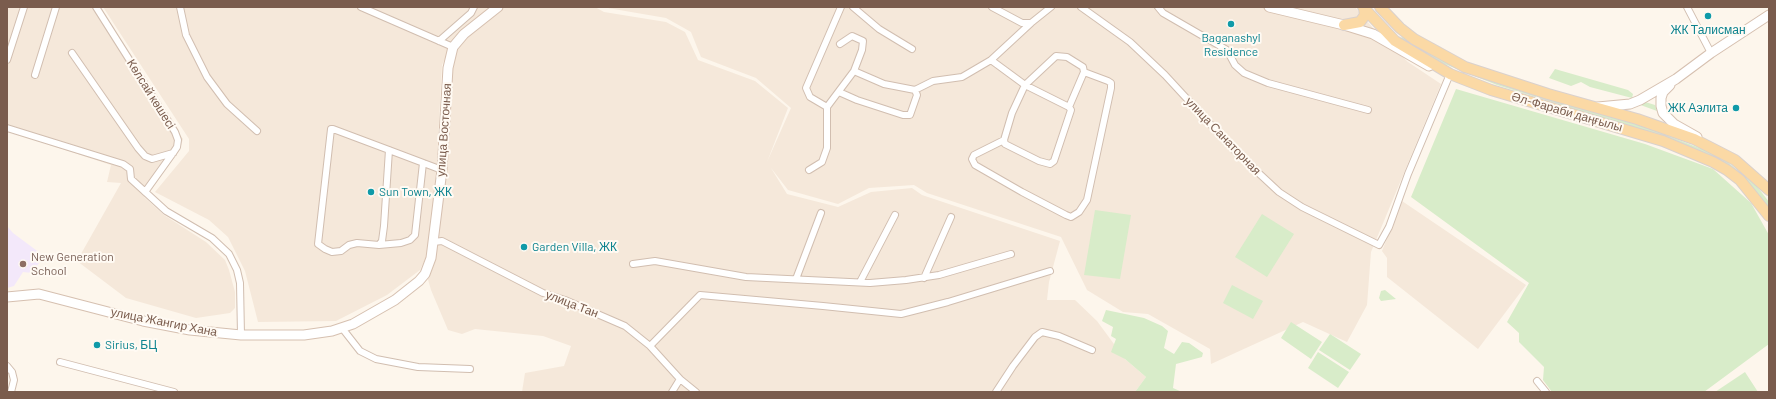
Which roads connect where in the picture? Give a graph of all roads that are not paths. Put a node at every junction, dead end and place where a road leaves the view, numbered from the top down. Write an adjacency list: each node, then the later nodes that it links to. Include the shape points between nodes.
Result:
1 (24, 7): 27 (street)
2 (56, 7): 32 (street)
3 (96, 7): 46 (street, Көлсай көшесі, via 175,132 178,140)
4 (180, 7): 42 (street, via 186,34 207,77 227,104)
5 (361, 7): 21 (street)
6 (474, 7): 21 (street, via 471,13)
7 (498, 7): 23 (street)
8 (841, 7): 37 (street, via 806,88 810,97)
9 (853, 7): 24 (street, via 879,29)
10 (992, 7): 19 (street, via 1022,23)
11 (1051, 7): 19 (street)
12 (1081, 7): 31 (street, улица Санаторная, via 1130,42 1165,75 1236,152 1279,192 1302,207 1379,245 1389,227)
13 (1158, 7): 40 (street, via 1163,13 1227,50 1235,65 1244,73)
14 (1269, 7): 20 (street)
15 (1364, 7): 20 (main road, via 1365,15 1360,22); 31 (main road, Әл-Фараби даңғылы, via 1395,41)
16 (1380, 7): 39 (main road, Әл-Фараби даңғылы, via 1414,39 1465,67)
17 (1687, 7): 26 (street)
18 (1769, 15): 26 (street)
19 (1030, 23): 28 (street)
20 (1344, 25): 31 (street, via 1373,34 1414,59)
21 (439, 41): 23 (street)
22 (840, 44): 29 (street, via 852,36 863,41)
23 (452, 47): 48 (street, улица Восточная, via 448,68)
24 (912, 49)
25 (72, 53): 46 (street, via 145,156 152,159)
26 (1711, 53): 33 (street)
27 (7, 60)
28 (991, 60): 34 (street); 35 (street, via 962,77 933,81)
29 (854, 71): 35 (street, via 884,84); 36 (street)
30 (1084, 72): 34 (street, via 1082,67 1067,57 1056,56); 38 (street); 43 (street, via 1108,81 1111,88 1087,200 1072,218 975,165 972,159 974,155)
31 (1450, 74): 54 (main road, Әл-Фараби даңғылы, via 1491,90 1663,141 1713,162 1740,180)
32 (35, 75)
33 (1676, 79): 39 (street, via 1630,104); 45 (street, via 1661,98 1663,113 1674,124)
34 (1025, 85): 38 (street); 43 (street, via 1012,113)
35 (915, 90): 36 (street, via 917,95 910,115 903,115)
36 (839, 92): 37 (street)
37 (827, 107): 49 (street, via 827,148 822,162)
38 (1070, 107): 43 (street, via 1054,161 1050,164 1005,144)
39 (1597, 107): 45 (main road, Әл-Фараби даңғылы, via 1669,130)
40 (1368, 110)
41 (7, 128): 51 (street, via 123,164 130,169 131,180)
42 (257, 131)
43 (1004, 140)
44 (389, 150): 47 (street); 57 (street, via 383,236); 57 (street, via 333,129 330,132 318,244 332,252 341,251 357,243)
45 (1722, 152): 50 (main road, Әл-Фараби даңғылы, via 1760,180)
46 (174, 153): 51 (street)
47 (423, 163): 48 (street); 57 (street, via 415,235 410,240 400,243)
48 (442, 170): 56 (street, улица Восточная)
49 (809, 170)
50 (1769, 190)
51 (145, 192): 67 (street, via 166,211 212,238 229,254 238,270 240,283)
52 (821, 213): 63 (street)
53 (896, 215): 64 (street)
54 (1769, 216)
55 (951, 217): 62 (street)
56 (433, 242): 61 (street, улица Восточная, via 430,263); 68 (street, улица Тан, via 442,240 543,293 613,320)
57 (379, 245)
58 (1011, 254): 62 (street)
59 (634, 264): 63 (street, via 655,261 746,277)
60 (1050, 271): 68 (street, via 901,314 700,295)
61 (425, 274): 66 (street, улица Жангир Хана, via 395,300)
62 (924, 278): 64 (street)
63 (796, 279): 64 (street)
64 (860, 282)
65 (7, 297): 67 (street, улица Жангир Хана, via 39,294 143,321 190,330)
66 (342, 328): 67 (street, улица Жангир Хана, via 304,335); 72 (street, via 360,351 376,359 418,367)
67 (241, 335)
68 (650, 346): 73 (street, улица Тан)
69 (1092, 350): 79 (street, via 1042,332 1035,337)
70 (60, 362): 76 (street)
71 (7, 366): 75 (street, via 14,380)
72 (470, 370)
73 (680, 379): 77 (street); 78 (street, улица Тан)
74 (1537, 381): 80 (street)
75 (12, 392)
76 (174, 392)
77 (672, 392)
78 (696, 392)
79 (996, 392)
80 (1546, 392)

